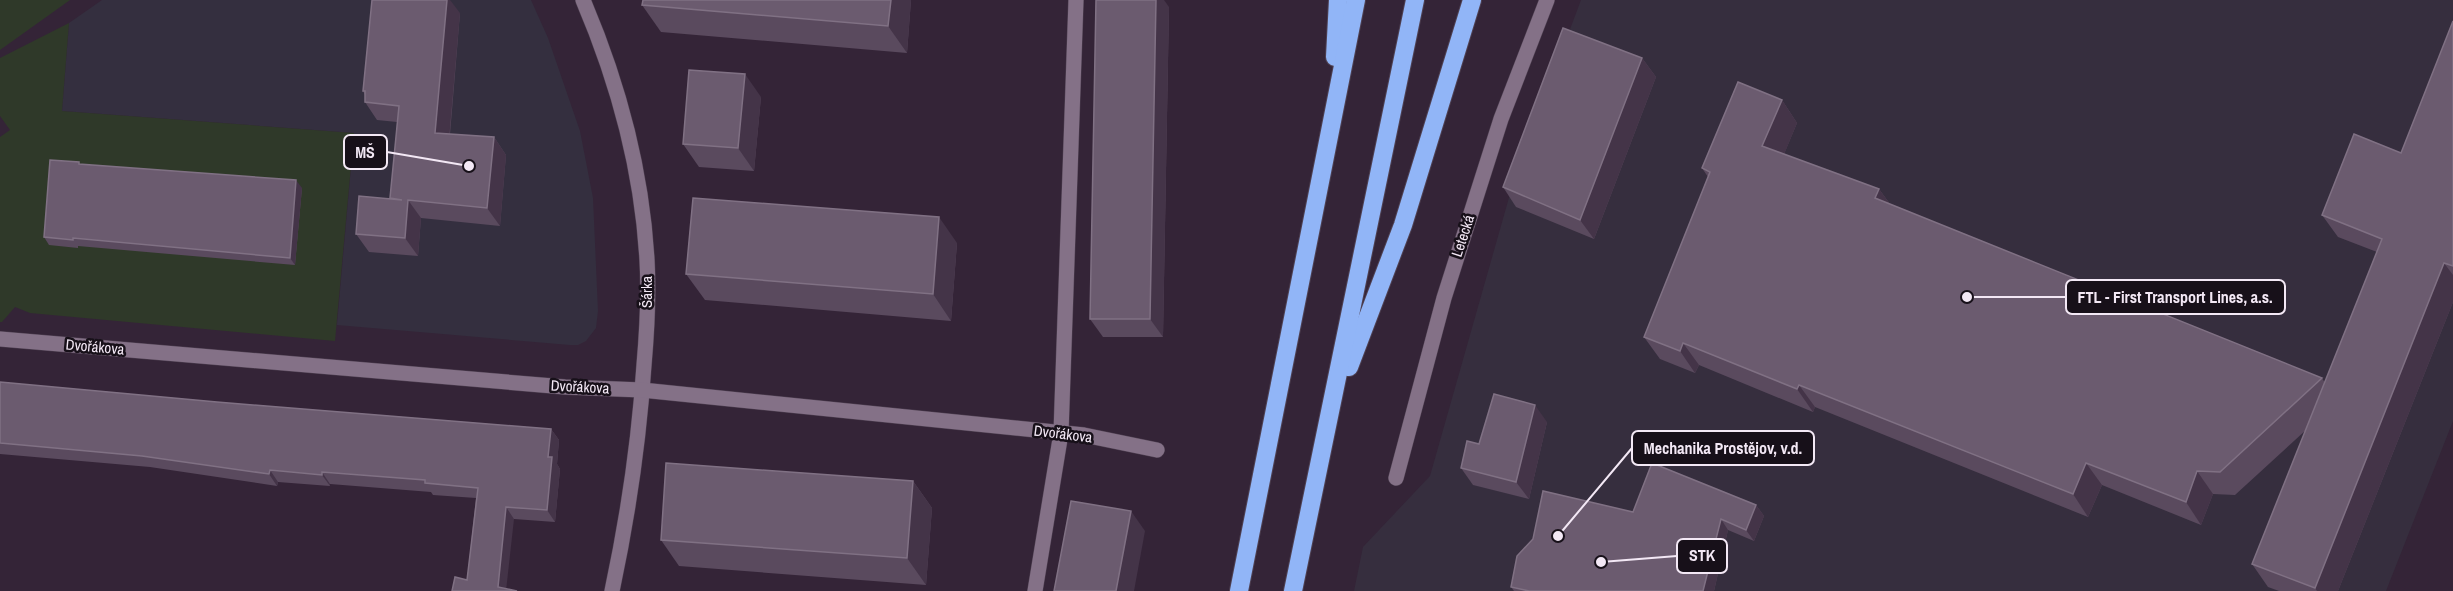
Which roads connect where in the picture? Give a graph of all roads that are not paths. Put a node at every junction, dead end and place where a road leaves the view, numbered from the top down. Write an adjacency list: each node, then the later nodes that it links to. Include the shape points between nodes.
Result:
1 (583, 0): 10 (street, Šárka, via 608,62 639,187 647,261)
2 (1076, 0): 12 (street)
3 (1338, 0): 8 (highway)
4 (1356, 0): 8 (highway)
5 (1415, 0): 11 (highway)
6 (1472, 0): 11 (highway, via 1403,225)
7 (1547, 0): 14 (street, Letecká, via 1479,186 1444,298)
8 (1328, 136): 17 (highway)
9 (0, 339): 10 (street, Dvořákova, via 565,387)
10 (642, 390): 12 (street, Dvořákova); 15 (street, Šárka, via 633,488)
11 (1330, 416): 18 (highway)
12 (1061, 433): 13 (street, Dvořákova); 16 (street)
13 (1157, 450)
14 (1396, 478)
15 (612, 591)
16 (1035, 591)
17 (1239, 591)
18 (1293, 591)

